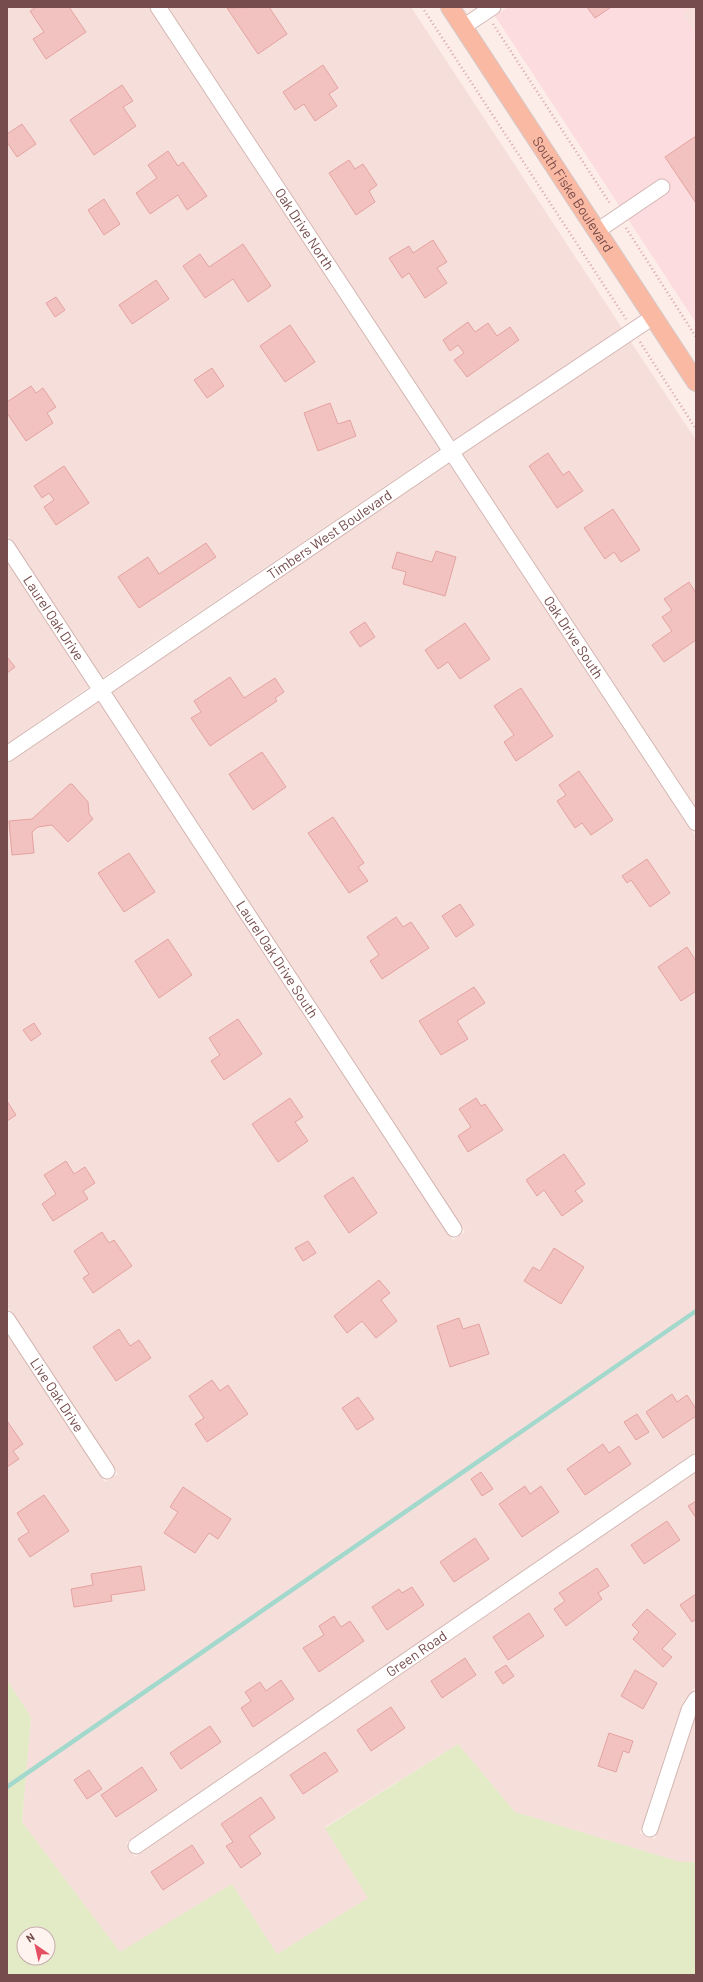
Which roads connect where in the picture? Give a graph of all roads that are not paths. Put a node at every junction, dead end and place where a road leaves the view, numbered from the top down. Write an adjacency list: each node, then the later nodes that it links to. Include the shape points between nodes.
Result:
1 (158, 7): 9 (street, Oak Drive North)
2 (450, 7): 4 (main road, South Fiske Boulevard)
3 (489, 10): 4 (street)
4 (463, 27): 6 (main road, South Fiske Boulevard)
5 (662, 187): 6 (street)
6 (597, 231): 7 (main road, South Fiske Boulevard)
7 (653, 317): 8 (main road, South Fiske Boulevard); 9 (street, Timbers West Boulevard)
8 (695, 380)
9 (451, 452): 11 (street, Timbers West Boulevard); 13 (street, Oak Drive South)
10 (7, 547): 11 (street, Laurel Oak Drive)
11 (100, 689): 12 (street, Timbers West Boulevard); 14 (street, Laurel Oak Drive South)
12 (7, 754)
13 (696, 824)
14 (454, 1229)
15 (7, 1319): 17 (street, Live Oak Drive)
16 (696, 1462): 20 (street, Green Road)
17 (107, 1471)
18 (696, 1699): 19 (street, via 689,1710)
19 (650, 1829)
20 (136, 1846)

